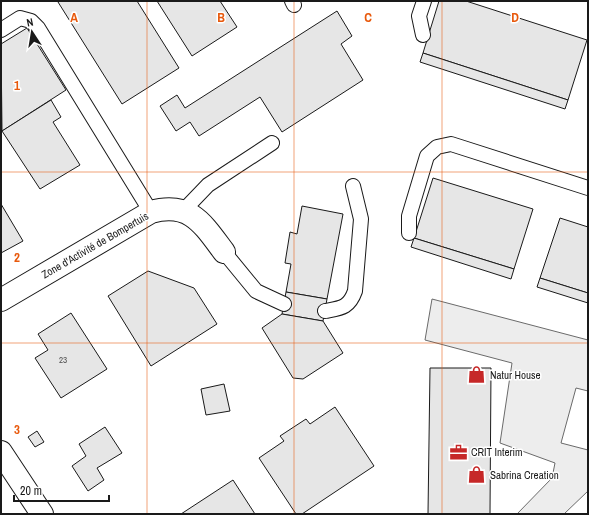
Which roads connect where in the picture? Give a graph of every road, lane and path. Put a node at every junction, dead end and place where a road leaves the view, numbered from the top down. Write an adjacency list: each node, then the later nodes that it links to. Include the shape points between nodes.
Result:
1 (424, 1): 3 (lane, via 419,16)
2 (1, 30): 8 (lane, via 20,18 31,21 38,28)
3 (423, 35)
4 (272, 143): 7 (lane, via 208,185)
5 (353, 186): 13 (lane, via 361,220 355,291 351,301 341,308)
6 (588, 188): 9 (lane, via 451,144 437,147 427,156 409,216)
7 (184, 210): 8 (street, Zone d'Activité de Bompertuis, via 164,208); 10 (street, Zone d'Activité de Bompertuis, via 201,222)
8 (151, 212): 11 (street, Zone d'Activité de Bompertuis)
9 (409, 232)
10 (224, 252): 12 (lane, via 256,291)
11 (1, 300)
12 (284, 304)
13 (325, 311)
14 (1, 452): 15 (street)
15 (42, 514)

